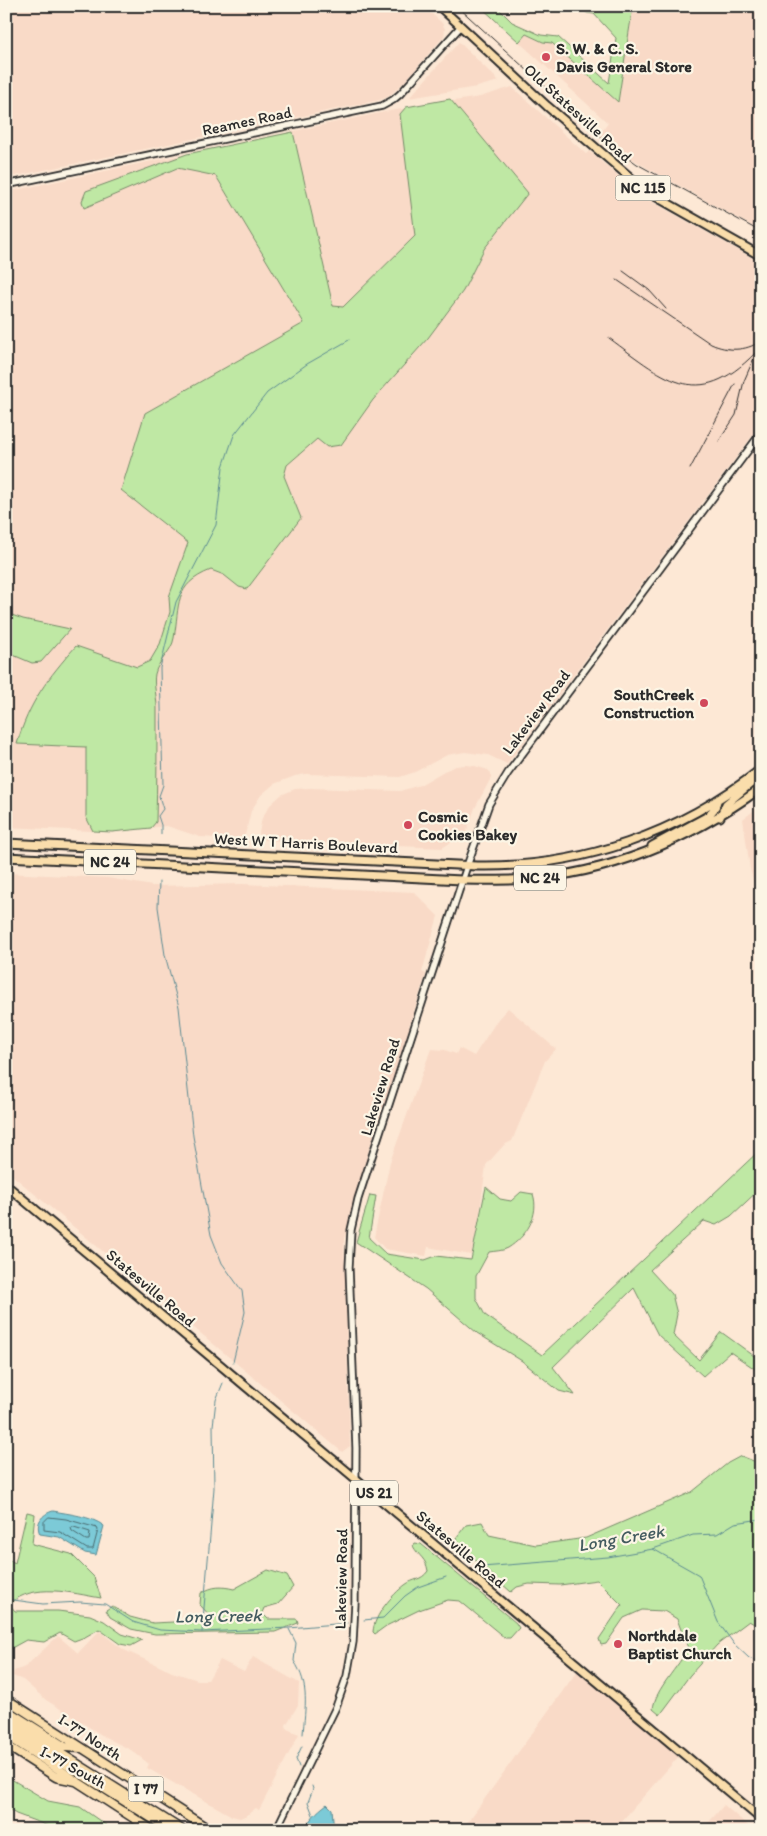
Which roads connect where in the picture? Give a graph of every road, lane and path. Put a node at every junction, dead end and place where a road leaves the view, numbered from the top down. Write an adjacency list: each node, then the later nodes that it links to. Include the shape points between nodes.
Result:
1 (439, 6): 2 (main road, Old Statesville Road / NC 115)
2 (461, 26): 3 (main road, Reames Road, via 400,94 382,106); 4 (main road, Old Statesville Road / NC 115, via 646,191)
3 (6, 185)
4 (761, 256)
5 (761, 433): 14 (main road, Lakeview Road, via 508,773 489,804)
6 (761, 769): 9 (main road, West W T Harris Boulevard / NC 24)
7 (761, 775): 10 (main road, via 726,804)
8 (761, 788): 10 (main road, West W T Harris Boulevard / NC 24)
9 (717, 802): 13 (main road, via 713,811 704,818); 14 (main road, West W T Harris Boulevard / NC 24, via 651,835 592,854 524,865)
10 (720, 816): 13 (main road, West W T Harris Boulevard / NC 24, via 678,839)
11 (6, 843): 14 (main road, West W T Harris Boulevard / NC 24)
12 (6, 857): 15 (main road, West W T Harris Boulevard / NC 24)
13 (633, 857): 15 (main road, West W T Harris Boulevard / NC 24, via 547,877)
14 (467, 866): 15 (main road, Lakeview Road)
15 (462, 880): 17 (main road, Lakeview Road, via 358,1199 351,1230 349,1266)
16 (6, 1185): 17 (main road, Statesville Road / US 21)
17 (355, 1477): 26 (main road, Statesville Road / US 21); 31 (main road, Lakeview Road, via 355,1617 350,1666 328,1725)
18 (6, 1699): 24 (highway, I-77 North / I 77)
19 (6, 1710): 24 (highway, I 77, via 65,1747)
20 (6, 1719): 29 (highway)
21 (6, 1728): 28 (highway)
22 (6, 1735): 25 (highway, I 77)
23 (6, 1745): 25 (highway, I-77 South / I 77, via 56,1776)
24 (83, 1748): 30 (highway, I-77 North / I 77)
25 (76, 1781): 27 (highway, I-77 South / I 77)
26 (761, 1819)
27 (152, 1830)
28 (171, 1830)
29 (182, 1830)
30 (210, 1830)
31 (276, 1830)

